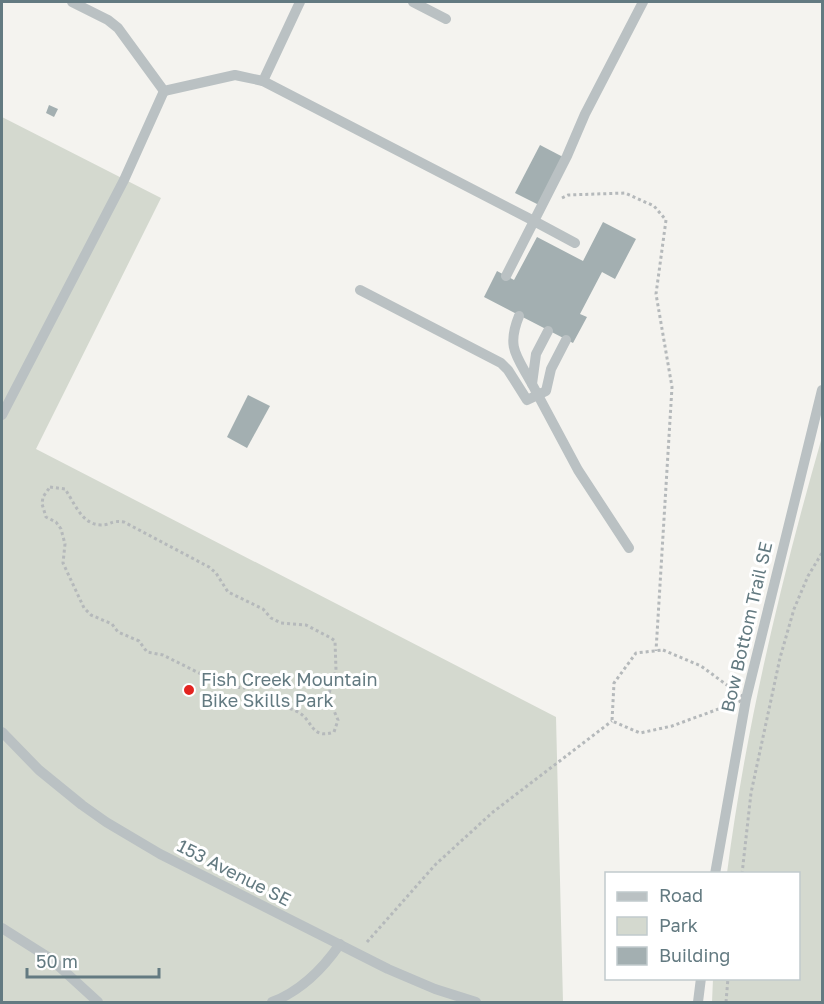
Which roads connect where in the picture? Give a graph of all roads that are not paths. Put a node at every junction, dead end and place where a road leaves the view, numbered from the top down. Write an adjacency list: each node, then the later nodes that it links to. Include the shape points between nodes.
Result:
1 (72, 2): 7 (street, via 118,28)
2 (300, 2): 6 (street)
3 (413, 2): 5 (street)
4 (643, 2): 8 (street)
5 (446, 19)
6 (263, 81): 7 (street, via 235,75); 8 (street)
7 (164, 91): 18 (street, via 124,180)
8 (534, 221): 9 (street); 10 (street)
9 (575, 243)
10 (506, 276)
11 (360, 290): 17 (street, via 501,363 527,400)
12 (519, 316): 15 (street, via 513,330 513,349)
13 (548, 331): 15 (street, via 536,354)
14 (566, 340): 17 (street, via 551,369 546,391)
15 (532, 384): 17 (street)
16 (822, 390): 21 (street, Bow Bottom Trail SE, via 746,699)
17 (537, 395): 19 (street, via 578,470)
18 (2, 415)
19 (629, 548)
20 (2, 732): 23 (street, 153 Avenue SE, via 39,770 106,822 160,854)
21 (715, 872)
22 (2, 928): 25 (street, via 51,959)
23 (340, 944): 26 (street, via 306,984); 27 (street, 153 Avenue SE, via 388,969)
24 (701, 980): 28 (street)
25 (98, 1002)
26 (272, 1002)
27 (476, 1002)
28 (698, 1002)

